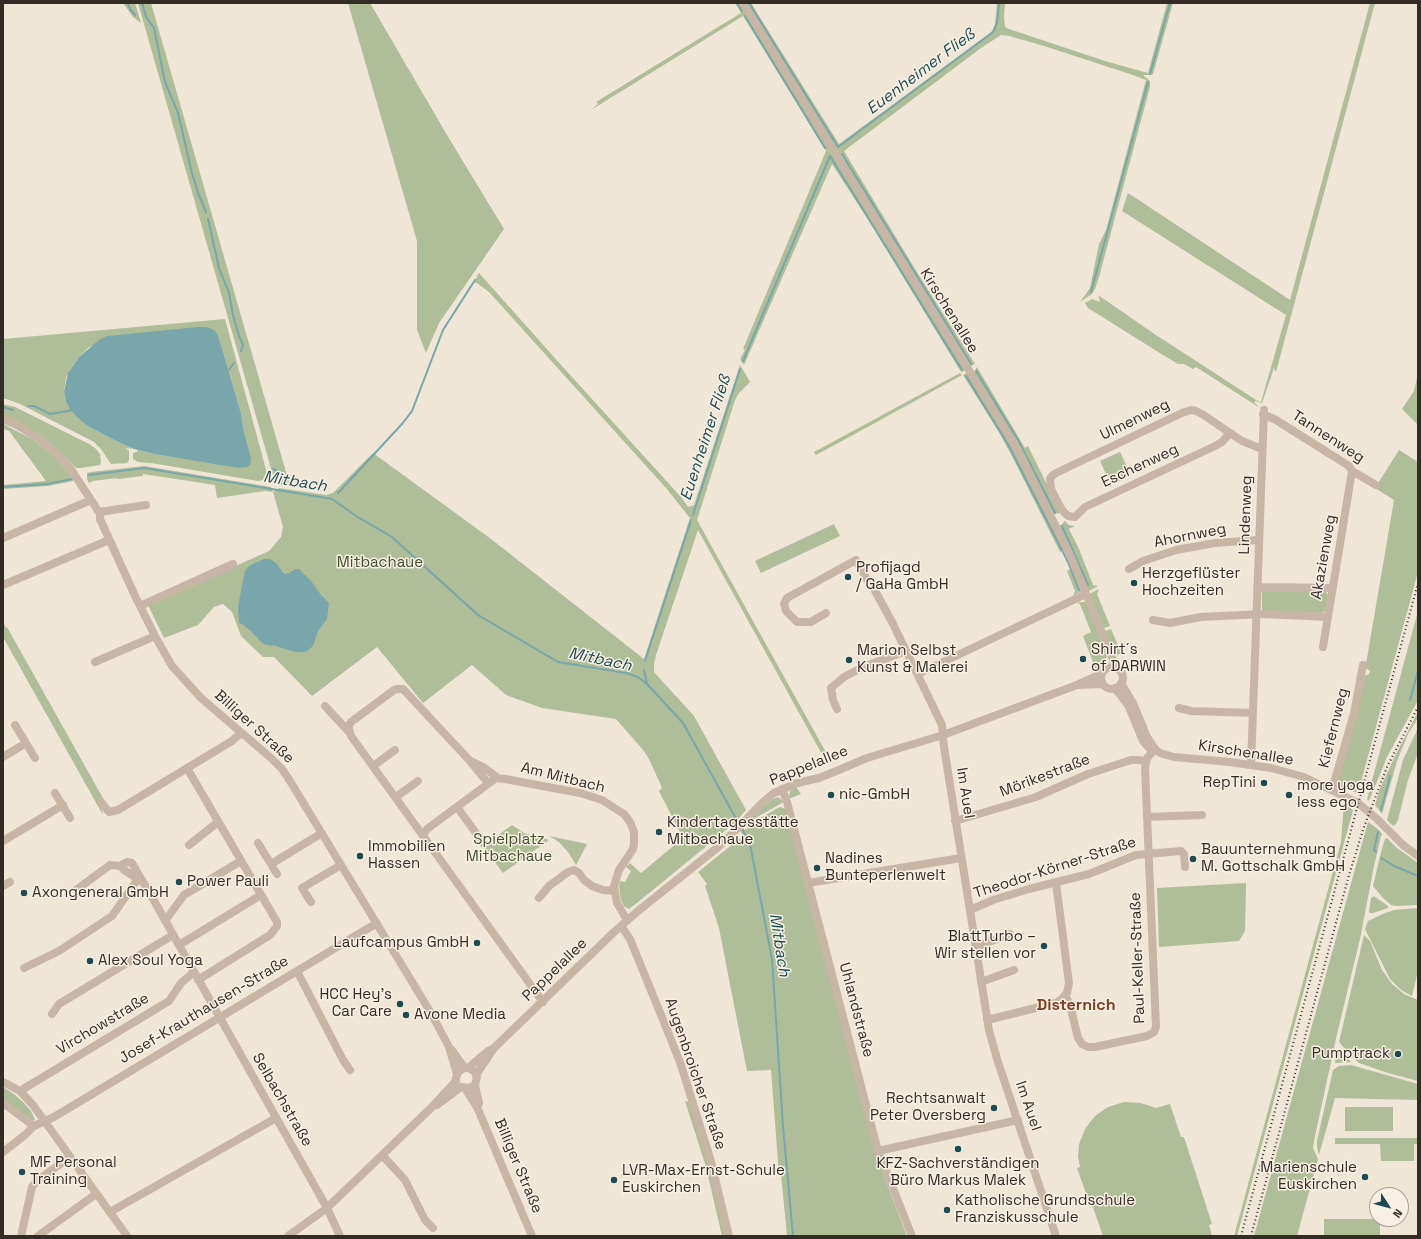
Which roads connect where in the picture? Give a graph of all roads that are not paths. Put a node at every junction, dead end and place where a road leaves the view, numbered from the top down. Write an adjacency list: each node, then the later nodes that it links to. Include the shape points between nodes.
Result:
1 (743, 3): 20 (street, Kirschenallee, via 1016,446 1066,547)
2 (1264, 412): 5 (street, Lindenweg); 6 (street, Tannenweg, via 1349,466)
3 (3, 420): 8 (street, Billiger Straße, via 28,432 57,454 76,476)
4 (1230, 433): 5 (street, Ulmenweg, via 1248,444); 10 (street, Eschenweg, via 1215,446 1085,507 1075,517 1068,516); 10 (street, Ulmenweg, via 1196,411 1182,413 1053,474 1051,489)
5 (1262, 448): 14 (street, Lindenweg)
6 (1352, 471): 7 (street, Tannenweg); 19 (street, Akazienweg)
7 (1376, 485)
8 (91, 500): 11 (street, Billiger Straße); 12 (street)
9 (146, 505): 11 (street)
10 (1062, 510)
11 (99, 512): 13 (street, Billiger Straße)
12 (3, 538)
13 (109, 540): 17 (street); 21 (street, Billiger Straße)
14 (1259, 540): 16 (street, Ahornweg, via 1215,543 1176,550 1143,561); 18 (street, Lindenweg)
15 (233, 564): 21 (street)
16 (1129, 569)
17 (3, 586)
18 (1257, 587): 19 (street); 23 (street, Lindenweg)
19 (1333, 588): 24 (street, Akazienweg)
20 (1086, 594): 27 (street, Kirschenallee); 34 (street)
21 (140, 606): 26 (street, Billiger Straße)
22 (826, 614): 29 (street, Im Auel, via 811,622 797,622 786,611 784,604 787,598 856,560)
23 (1256, 615): 24 (street); 25 (street, via 1201,617 1170,623); 41 (street, Lindenweg)
24 (1328, 617): 28 (street, Akazienweg)
25 (1153, 620)
26 (155, 636): 30 (street); 44 (street, Billiger Straße, via 184,681)
27 (1107, 646): 31 (street, Kirschenallee); 33 (street, Kirschenallee, via 1108,656)
28 (1323, 647)
29 (906, 651): 34 (street, Im Auel); 40 (street, via 844,677 832,688)
30 (95, 662)
31 (1116, 667): 33 (street, via 1110,666); 37 (street, via 1123,678)
32 (1365, 669): 60 (street, Kiefernweg)
33 (1103, 671): 35 (street, via 1100,679); 36 (street, Pappelallee)
34 (918, 674): 45 (street, Im Auel, via 942,725)
35 (1102, 684): 36 (street, Pappelallee); 37 (street, via 1108,688)
36 (1077, 685): 45 (street, Pappelallee)
37 (1118, 686): 47 (street, via 1130,696 1147,737)
38 (325, 706): 43 (street)
39 (1179, 708): 41 (street, via 1191,711)
40 (837, 709)
41 (1253, 713): 54 (street, Lindenweg)
42 (15, 726): 46 (street)
43 (349, 732): 51 (street, via 348,728 352,722 394,690 403,689); 53 (street)
44 (241, 733): 55 (street); 71 (street, Billiger Straße, via 282,769)
45 (943, 735): 59 (street, Pappelallee, via 867,758 828,775); 69 (street, Im Auel)
46 (26, 743): 49 (street); 50 (street)
47 (1155, 749): 52 (street); 54 (street, Kirschenallee, via 1170,756)
48 (395, 750): 53 (street)
49 (3, 757)
50 (35, 758)
51 (470, 761): 56 (street); 58 (street)
52 (1145, 761): 67 (street, Paul-Keller-Straße); 69 (street, Mörikestraße, via 1131,760 1088,774 1036,797)
53 (373, 766): 62 (street)
54 (1251, 766): 60 (street, Kirschenallee, via 1293,774)
55 (186, 768): 63 (street, via 118,810 109,812); 70 (street)
56 (498, 778): 58 (street, Am Mitbach); 89 (street, Am Mitbach, via 589,796 609,804 624,814 634,832 634,844 617,874)
57 (418, 781): 62 (street)
58 (488, 783): 65 (street, Am Mitbach)
59 (782, 789): 86 (street, Uhlandstraße); 96 (street, Pappelallee, via 763,802 704,859)
60 (1332, 790): 78 (street, Kirschenallee, via 1362,806)
61 (55, 793): 64 (street)
62 (396, 797): 72 (street)
63 (101, 802)
64 (62, 805): 68 (street); 73 (street)
65 (457, 807): 72 (street, Am Mitbach, via 427,828); 75 (street)
66 (1202, 815): 67 (street)
67 (1147, 817): 77 (street, Paul-Keller-Straße)
68 (70, 818)
69 (955, 821): 79 (street, Im Auel)
70 (218, 822): 76 (street); 80 (street)
71 (322, 833): 81 (street); 82 (street, Billiger Straße)
72 (424, 834): 108 (street)
73 (3, 841)
74 (258, 843): 81 (street)
75 (484, 844)
76 (189, 845)
77 (1148, 853): 83 (street, via 1181,852 1184,854); 87 (street, Theodor-Körner-Straße); 107 (street, Paul-Keller-Straße, via 1155,1029 1147,1036 1088,1047 1078,1038 1070,1005)
78 (1418, 856)
79 (962, 858): 86 (street); 93 (street, Im Auel)
80 (241, 860): 90 (street); 94 (street, via 184,895)
81 (271, 864): 84 (street)
82 (341, 864): 92 (street, via 302,888); 95 (street, Billiger Straße)
83 (1185, 868)
84 (277, 874)
85 (141, 881): 88 (street, Selbachstraße, via 132,863 127,862 121,866 110,865); 94 (street, Selbachstraße); 101 (street, via 112,916 59,951)
86 (808, 883): 127 (street, Uhlandstraße)
87 (1056, 883): 93 (street, Theodor-Körner-Straße, via 1012,894); 107 (street, via 1069,983)
88 (76, 890)
89 (614, 891): 91 (street, via 592,886 574,870 549,886); 96 (street)
90 (261, 895): 99 (street); 105 (street, via 277,922 270,936)
91 (539, 898)
92 (311, 902)
93 (970, 910): 100 (street, Im Auel)
94 (165, 921): 98 (street, Selbachstraße)
95 (377, 923): 103 (street, Josef-Krauthausen-Straße); 112 (street, Billiger Straße, via 432,1013)
96 (624, 923): 108 (street, Pappelallee); 141 (street, Augenbroicher Straße, via 681,1065 706,1143)
97 (1010, 934): 100 (street)
98 (173, 935): 99 (street, Selbachstraße); 109 (street, via 59,1004)
99 (179, 945): 104 (street, Selbachstraße)
100 (976, 947): 106 (street, Im Auel)
101 (24, 968)
102 (1014, 970): 106 (street)
103 (297, 971): 110 (street, Josef-Krauthausen-Straße); 115 (street)
104 (194, 972): 105 (street, Selbachstraße); 120 (street, Virchowstraße, via 181,983 169,1000)
105 (198, 980): 110 (street, Selbachstraße)
106 (981, 982): 111 (street, Im Auel)
107 (1065, 996): 111 (street, via 1052,1005)
108 (543, 1002): 113 (street, Pappelallee)
109 (52, 1014)
110 (219, 1017): 123 (street, Selbachstraße); 125 (street, Josef-Krauthausen-Straße)
111 (988, 1020): 124 (street, Im Auel, via 997,1059)
112 (449, 1047): 114 (street, Billiger Straße); 118 (street, Billiger Straße)
113 (494, 1048): 114 (street, Pappelallee); 116 (street, Pappelallee)
114 (467, 1068): 116 (street); 118 (street, via 460,1070)
115 (350, 1070)
116 (476, 1074): 119 (street)
117 (3, 1082): 120 (street)
118 (460, 1083): 119 (street, via 472,1087); 122 (street, Billiger Straße); 129 (street)
119 (475, 1084): 122 (street, Billiger Straße)
120 (20, 1092): 125 (street)
121 (3, 1103): 126 (street)
122 (477, 1107): 140 (street, Billiger Straße)
123 (276, 1118): 132 (street, Selbachstraße); 133 (street)
124 (1018, 1120): 127 (street); 143 (street, Im Auel)
125 (45, 1121): 126 (street, Josef-Krauthausen-Straße); 130 (street)
126 (34, 1126): 128 (street, Josef-Krauthausen-Straße)
127 (878, 1151): 142 (street, Uhlandstraße)
128 (3, 1152)
129 (382, 1155): 132 (street); 134 (street, via 405,1180 425,1220)
130 (70, 1156): 131 (street); 135 (street, via 32,1187)
131 (96, 1194): 133 (street); 136 (street)
132 (327, 1208): 138 (street); 139 (street, Selbachstraße)
133 (110, 1212): 137 (street)
134 (432, 1228)
135 (21, 1236)
136 (38, 1236)
137 (127, 1236)
138 (288, 1236)
139 (340, 1236)
140 (532, 1236)
141 (729, 1236)
142 (912, 1236)
143 (1056, 1236)

